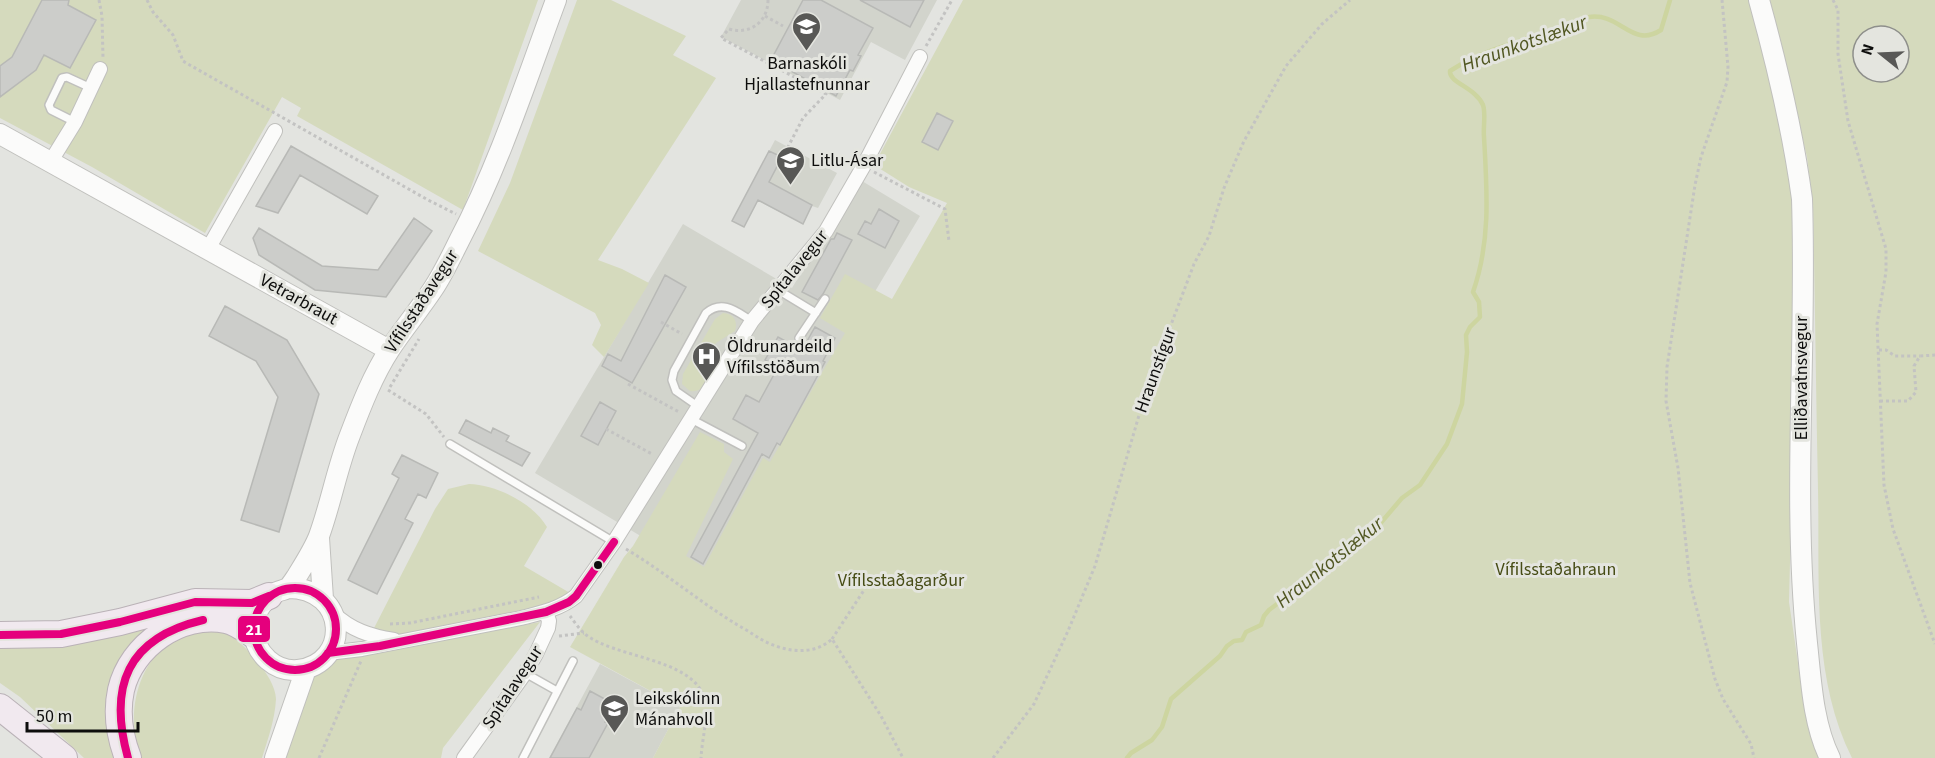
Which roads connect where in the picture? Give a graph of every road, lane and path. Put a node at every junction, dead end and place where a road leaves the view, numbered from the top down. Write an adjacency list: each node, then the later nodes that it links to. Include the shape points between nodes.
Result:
1 (99, 0): 13 (path, via 103,57)
2 (147, 0): 21 (path, via 173,35 183,61)
3 (556, 0): 21 (main road, Vífilsstaðavegur)
4 (768, 0): 10 (path)
5 (952, 0): 12 (path)
6 (1350, 0): 76 (path, Hraunstígur, via 1322,24 1286,66 1244,141 1147,388 1095,566 1034,704)
7 (1722, 0): 77 (path, via 1727,82 1695,185 1667,366 1666,401 1690,583 1715,680)
8 (1759, 0): 78 (main road, Elliðavatnsvegur, via 1796,155 1802,199 1801,572 1820,733)
9 (1833, 0): 33 (path, via 1838,10 1838,54 1848,121 1886,249 1877,324)
10 (765, 16): 11 (path); 18 (path, via 758,25 747,30 729,29 721,38 826,94 803,118)
11 (783, 26)
12 (920, 57): 20 (street, Spítalavegur)
13 (100, 69): 14 (street)
14 (91, 88): 15 (street); 15 (lane, via 62,78 49,105 51,110)
15 (75, 122): 19 (street)
16 (274, 131): 23 (street)
17 (0, 134): 19 (main road, Vetrarbraut)
18 (788, 147)
19 (51, 161): 23 (main road, Vetrarbraut)
20 (863, 167): 22 (path, via 945,208); 24 (street, Spítalavegur, via 826,231)
21 (470, 220): 32 (main road, Vífilsstaðavegur, via 434,288)
22 (949, 241)
23 (208, 249): 32 (main road, Vetrarbraut)
24 (778, 290): 26 (lane); 27 (street, Spítalavegur)
25 (825, 299): 26 (lane)
26 (816, 313): 30 (lane)
27 (752, 321): 31 (lane, via 730,308 714,307 706,313); 36 (street, Spítalavegur)
28 (661, 322): 31 (path)
29 (423, 334): 38 (path)
30 (799, 338)
31 (691, 341): 36 (path); 41 (lane, via 672,380 676,391)
32 (389, 350): 46 (main road, Vífilsstaðavegur, via 345,447)
33 (1878, 350): 35 (path, via 1895,356); 40 (path)
34 (1935, 355): 35 (path)
35 (1920, 356): 40 (path, via 1914,366 1916,392 1908,401)
36 (726, 362): 41 (street, Spítalavegur)
37 (628, 384): 41 (path)
38 (388, 390): 39 (path); 43 (path, via 426,414)
39 (384, 398)
40 (1880, 401): 58 (path, via 1884,485 1893,529)
41 (695, 413): 44 (lane); 45 (street, Spítalavegur)
42 (606, 429): 45 (path)
43 (450, 444): 47 (lane)
44 (742, 446)
45 (665, 461): 47 (street, Spítalavegur)
46 (319, 538): 49 (main road, Vífilsstaðavegur); 51 (main road, Vífilsstaðavegur)
47 (614, 542): 50 (street, Spítalavegur, via 576,596); 56 (path, via 766,642 784,649 804,650 823,647)
48 (868, 584): 56 (path)
49 (279, 592): 51 (main road, via 307,590); 54 (highway, via 252,603 195,602 61,634); 55 (main road, Vífilsstaðavegur, via 262,604 256,614)
50 (561, 605): 52 (street, Spítalavegur); 53 (path, via 556,598 547,596); 74 (path, via 584,633 598,642 663,665 692,680 704,700)
51 (328, 606): 57 (street, Spítalavegur, via 348,626); 59 (main road, Vífilsstaðavegur, via 336,634)
52 (546, 612): 57 (street, Spítalavegur); 64 (street, Spítalavegur, via 546,634)
53 (387, 624)
54 (0, 635)
55 (254, 635): 62 (main road, via 263,656); 69 (highway, via 227,620 190,621 169,629 141,651 125,679 120,699 119,725)
56 (832, 639): 75 (path)
57 (399, 641): 59 (street, Spítalavegur)
58 (1935, 644)
59 (328, 653): 63 (main road)
60 (361, 656): 71 (path)
61 (573, 660): 65 (lane)
62 (282, 668): 63 (main road); 67 (main road)
63 (306, 669): 67 (main road)
64 (525, 673): 65 (lane); 72 (street, Spítalavegur)
65 (557, 691): 73 (lane)
66 (0, 707): 68 (highway)
67 (287, 718): 70 (main road)
68 (64, 758)
69 (128, 758)
70 (275, 758)
71 (319, 758)
72 (464, 758)
73 (523, 758)
74 (701, 758)
75 (903, 758)
76 (993, 758)
77 (1754, 758)
78 (1830, 758)

